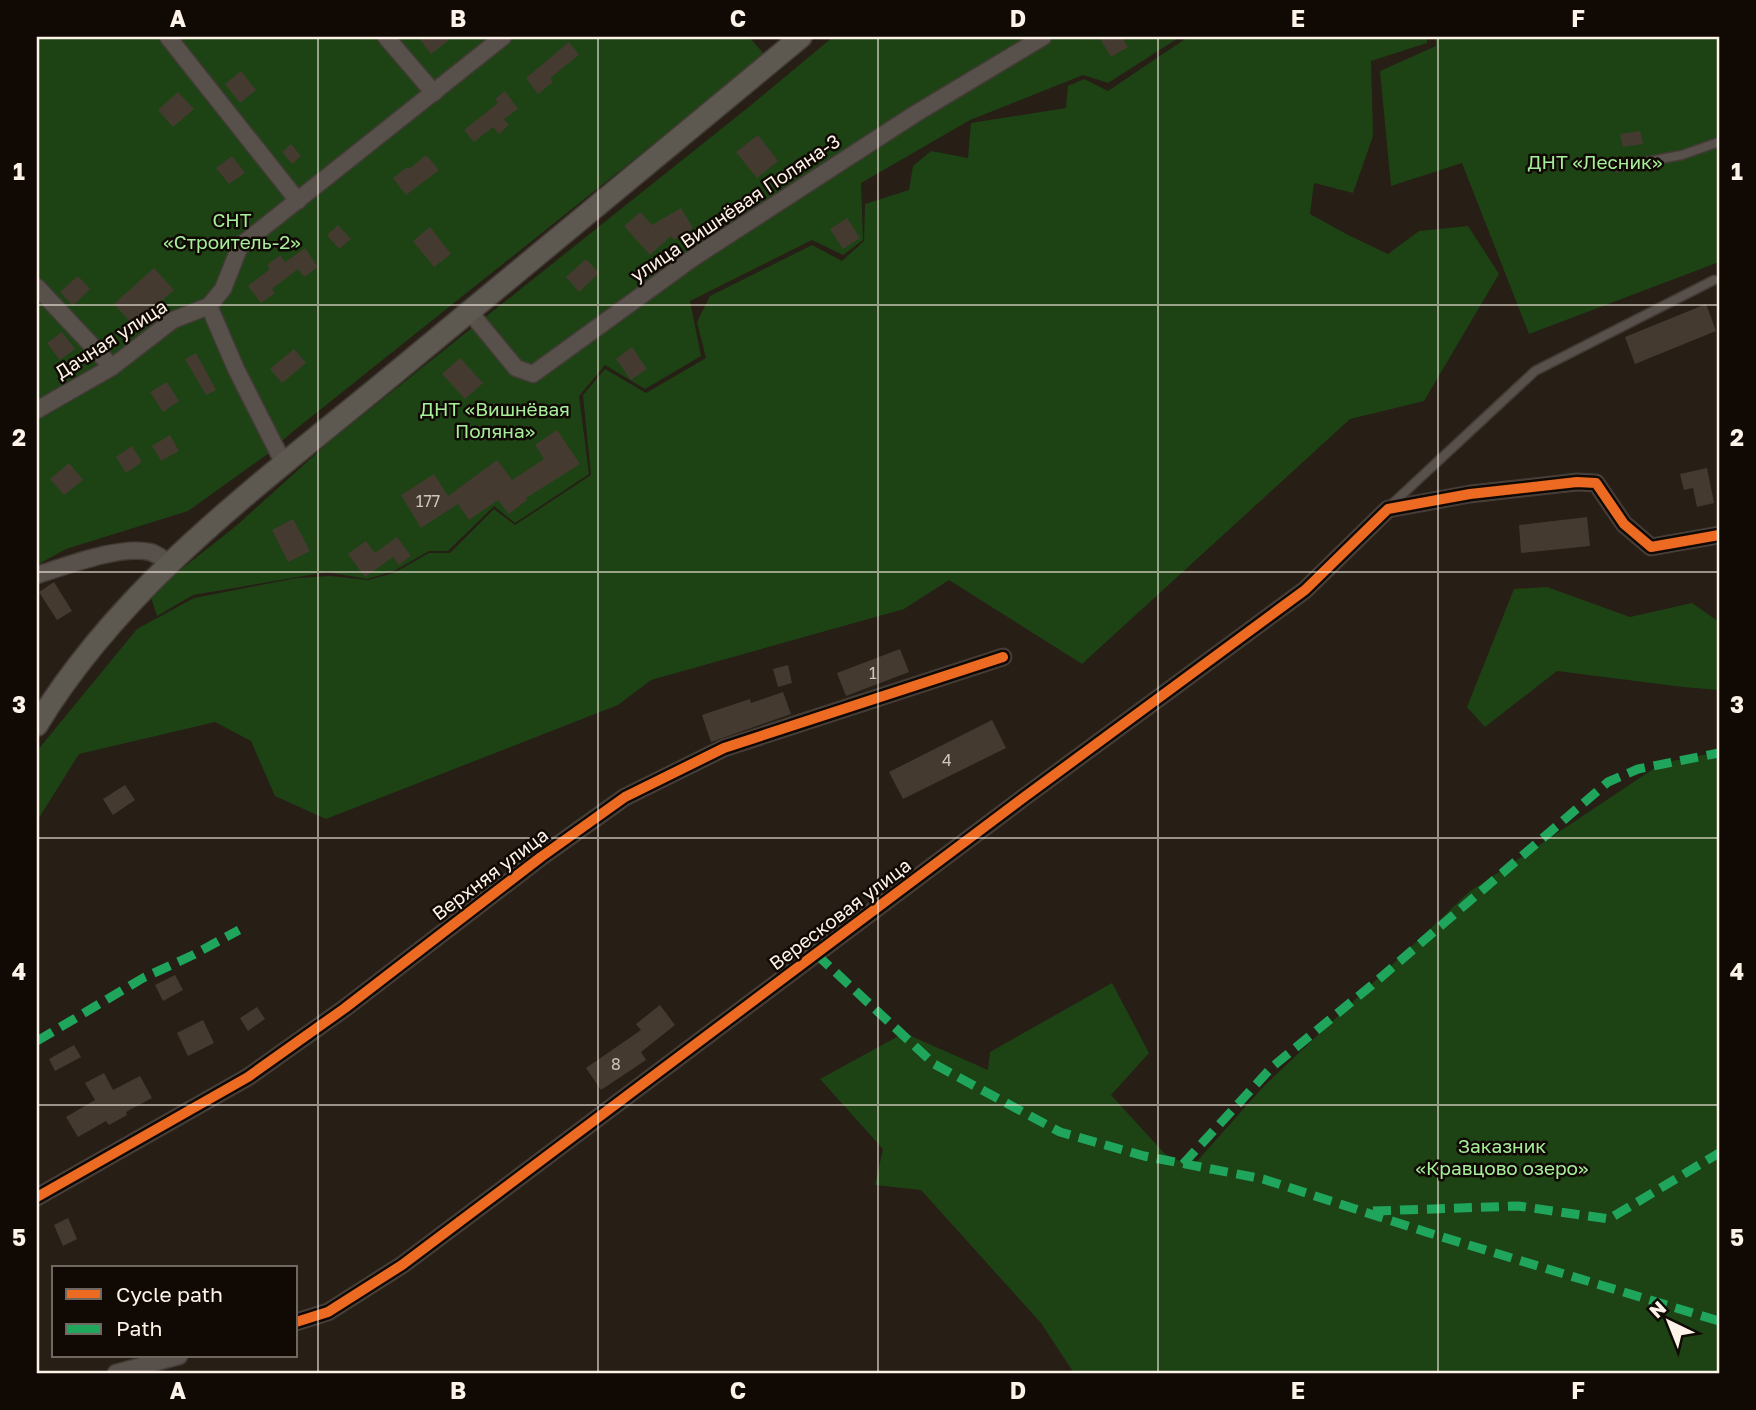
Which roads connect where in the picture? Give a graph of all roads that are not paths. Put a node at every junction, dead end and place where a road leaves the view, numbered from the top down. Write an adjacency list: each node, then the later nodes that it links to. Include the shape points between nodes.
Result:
1 (167, 37): 9 (street)
2 (386, 37): 6 (street)
3 (503, 37): 6 (street)
4 (801, 37): 13 (main road)
5 (1043, 37): 13 (street, улица Вишнёвая Поляна-3, via 693,258 533,374 516,368)
6 (433, 93): 9 (street)
7 (1719, 142): 8 (lane, via 1682,155)
8 (1617, 167)
9 (298, 201): 12 (street, via 240,246 223,289)
10 (1714, 280): 17 (lane, via 1535,371)
11 (37, 286): 14 (street)
12 (209, 306): 14 (street, Дачная улица, via 173,320); 16 (street)
13 (469, 312): 16 (main road)
14 (112, 366): 15 (street, Дачная улица)
15 (37, 410)
16 (284, 464): 19 (main road)
17 (1388, 509): 18 (street, via 1470,494 1587,482 1596,483 1624,524 1651,547); 24 (street, Вересковая улица, via 1305,590 402,1265 328,1312)
18 (1719, 535)
19 (169, 562): 20 (street, via 136,550 84,559); 22 (main road, via 92,645)
20 (37, 575)
21 (1003, 657): 23 (street, Верхняя улица, via 724,748 625,797 248,1077)
22 (37, 725)
23 (37, 1197)
24 (298, 1321)
25 (172, 1358): 26 (street)
26 (116, 1373)

